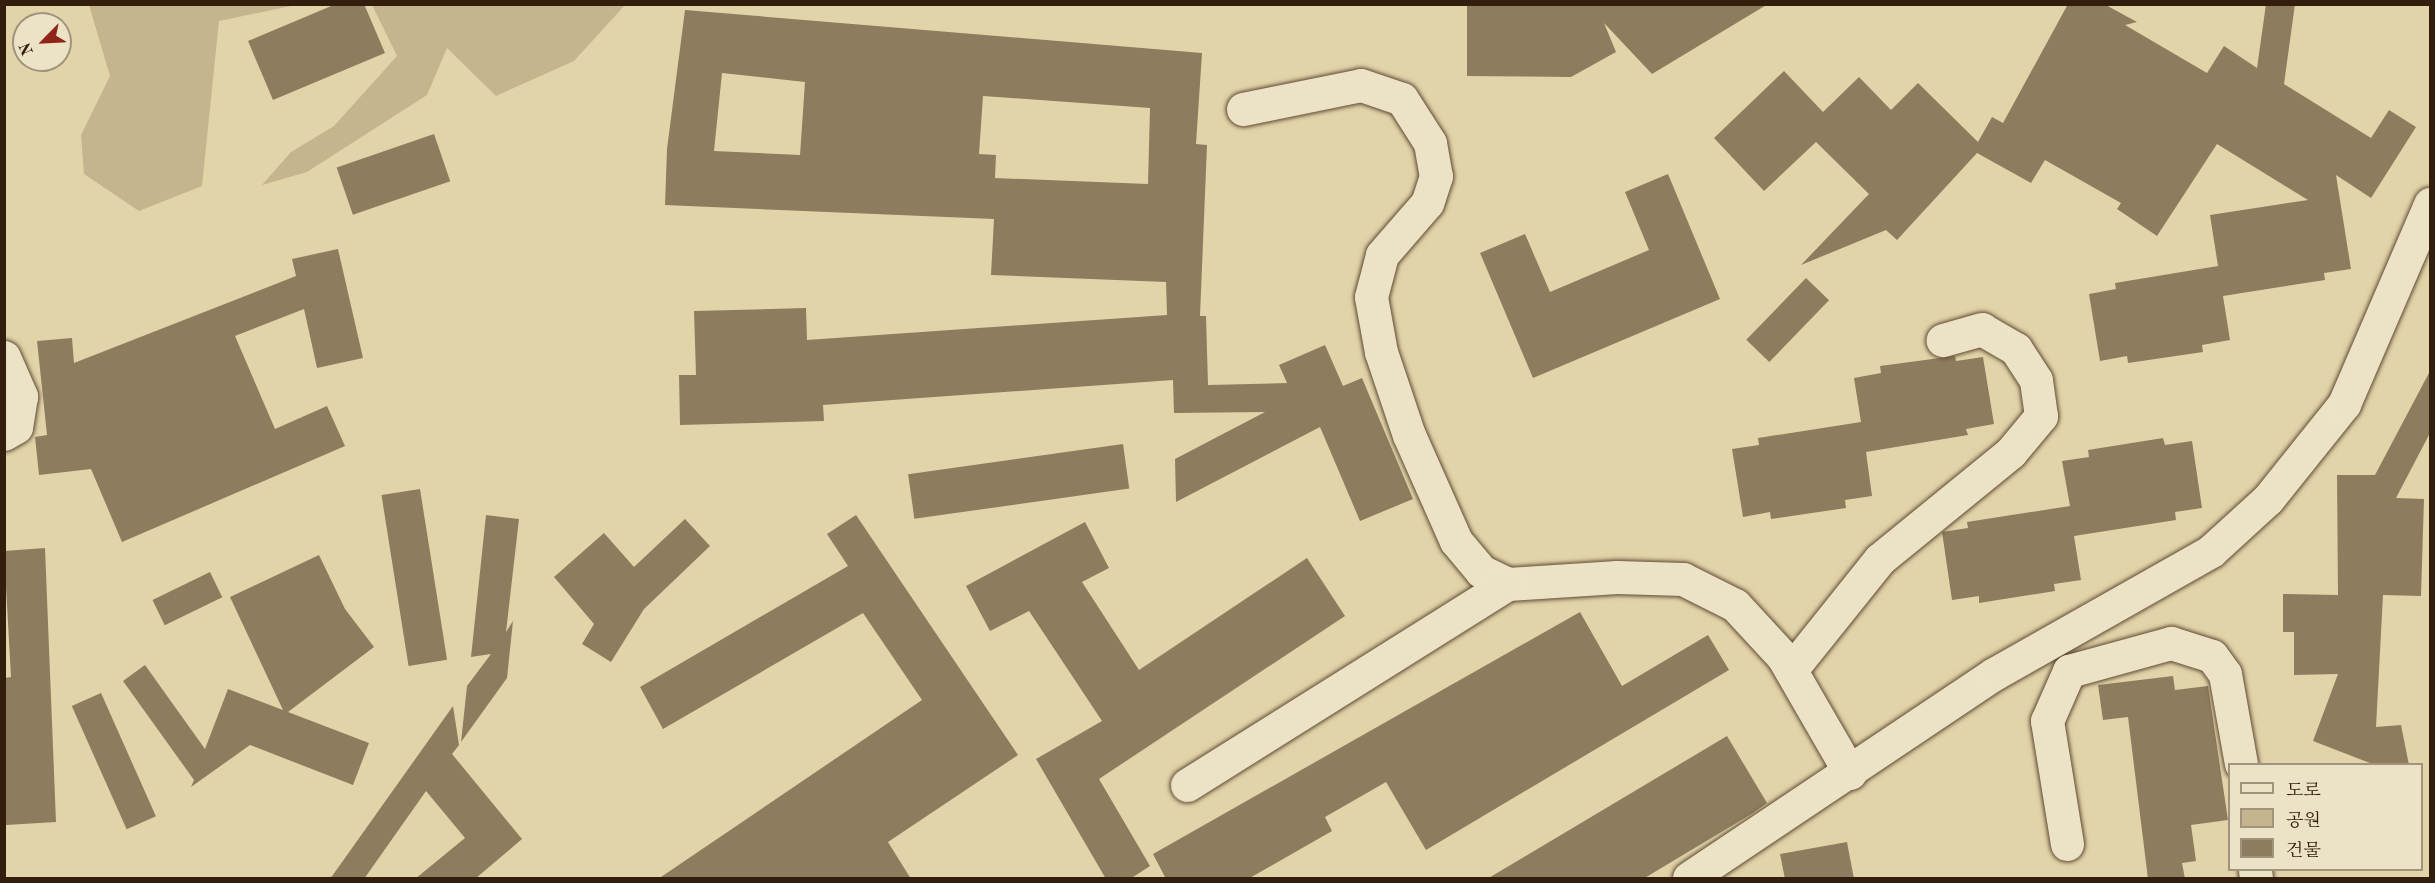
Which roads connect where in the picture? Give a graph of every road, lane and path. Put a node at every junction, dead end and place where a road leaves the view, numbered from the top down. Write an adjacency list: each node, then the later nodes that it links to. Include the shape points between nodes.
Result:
1 (1244, 109): 6 (street, via 1361,85 1402,99 1430,143 1436,176 1426,203 1382,255 1371,297 1381,352 1409,435 1456,541 1481,571)
2 (2430, 204): 9 (street, via 2344,404 2268,498 2211,551 1994,674)
3 (1943, 340): 7 (street, via 1982,329 2016,349 2036,380 2041,416 2010,452 1880,559)
4 (4, 357): 5 (street, via 21,396 16,427)
5 (4, 434)
6 (1508, 584): 7 (street, via 1617,577 1683,579 1735,605); 10 (street)
7 (1791, 670): 9 (street)
8 (2239, 754): 11 (street, via 2225,674 2212,656 2171,643 2069,671 2047,722)
9 (1850, 773): 12 (street)
10 (1186, 785)
11 (2067, 844)
12 (1689, 879)

